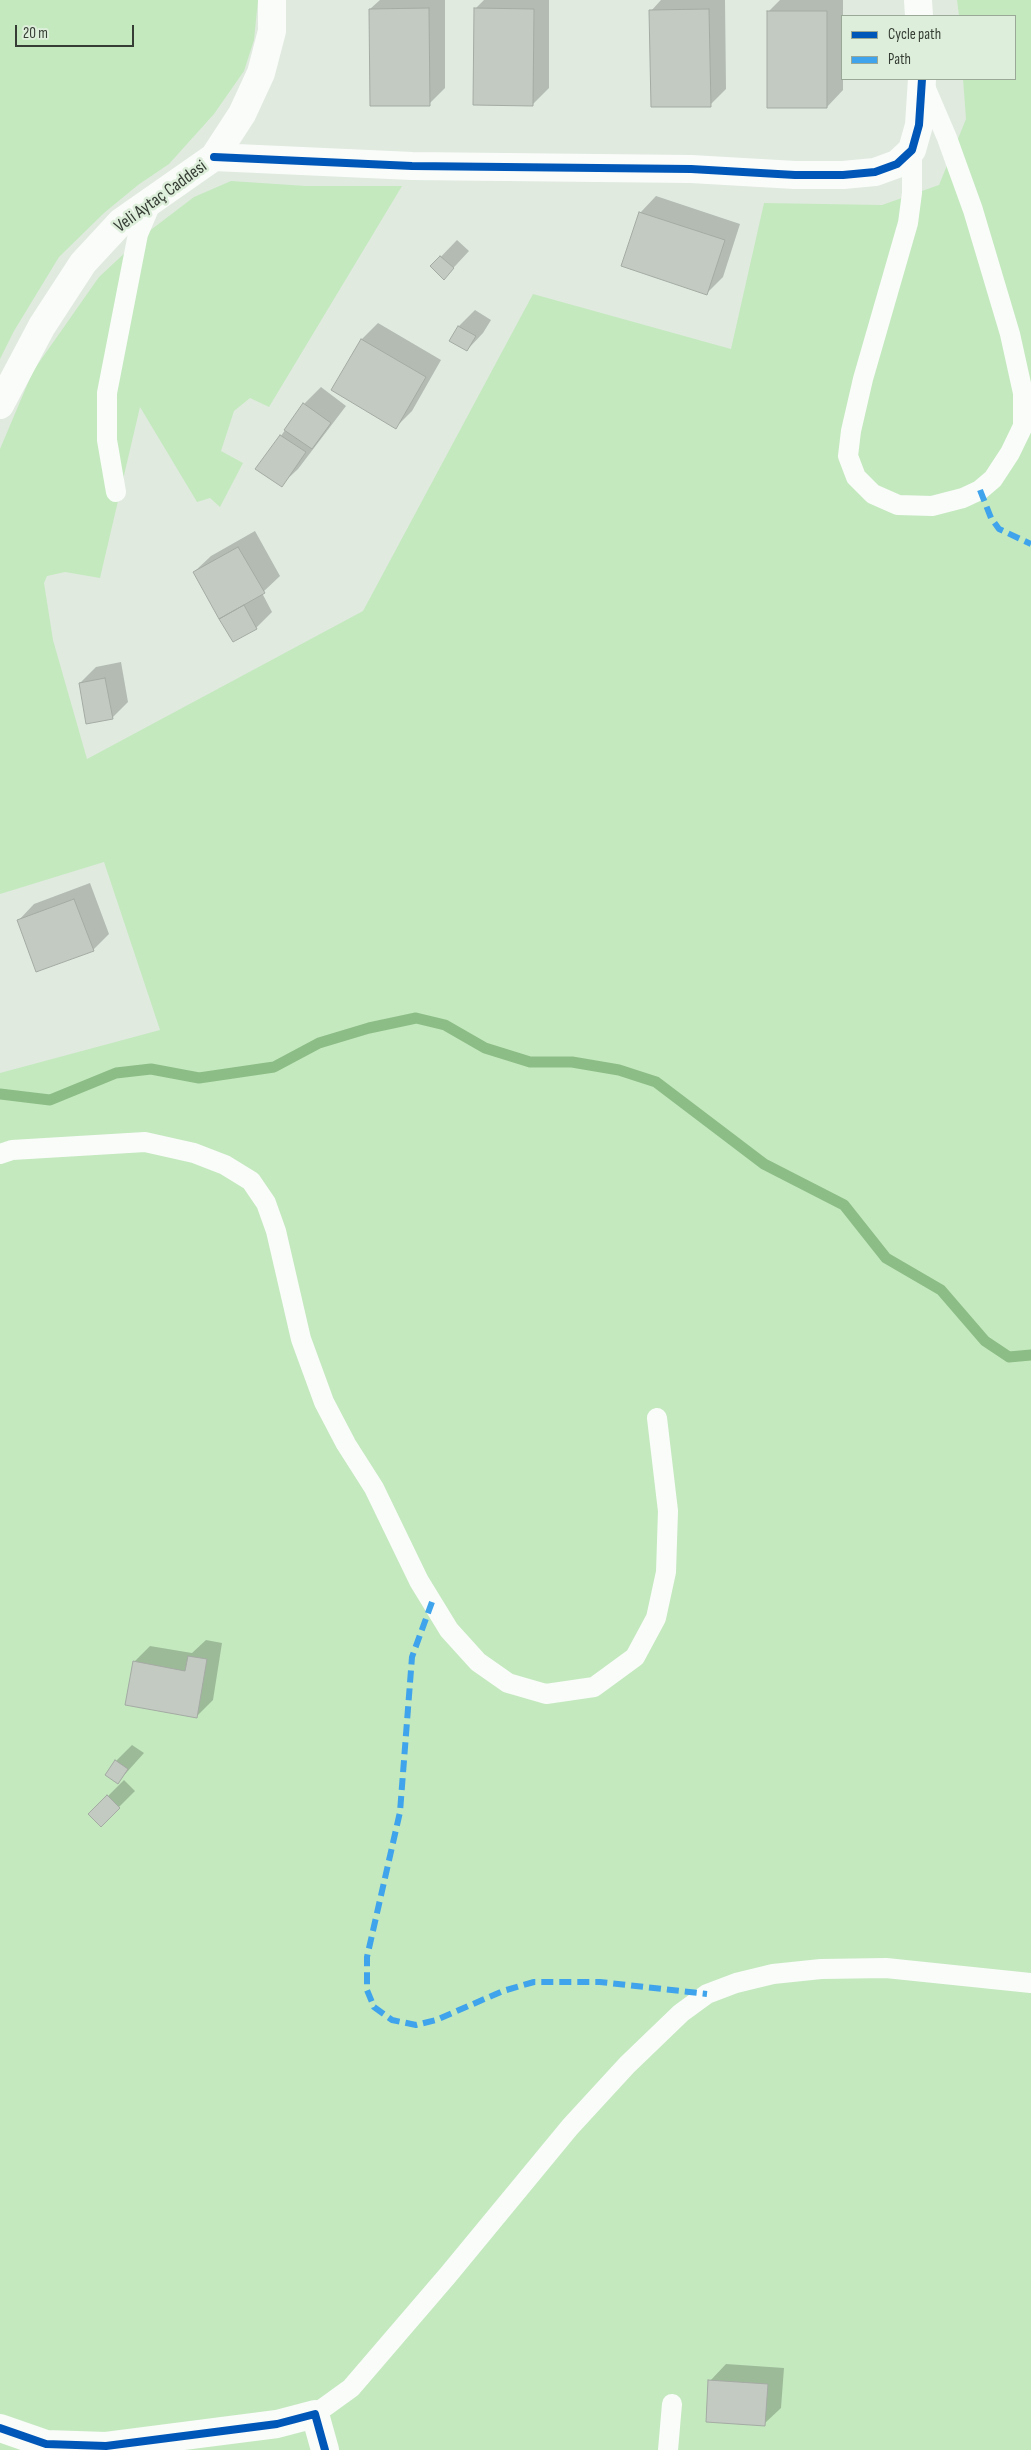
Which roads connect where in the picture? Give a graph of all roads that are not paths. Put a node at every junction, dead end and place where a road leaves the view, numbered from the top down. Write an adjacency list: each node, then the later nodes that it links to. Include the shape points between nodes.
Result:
1 (272, 0): 7 (street, Veli Aytaç Caddesi, via 272,31 261,73 242,114)
2 (918, 0): 3 (street)
3 (918, 15)
4 (922, 80): 6 (street, via 919,125)
5 (922, 80): 6 (lane, via 973,210 1010,334 1023,394 1023,426 993,479 963,498 932,506 898,505 873,494 856,477 848,456 863,379 908,223)
6 (912, 150): 7 (street, via 897,164 875,172 843,175 691,169 412,166)
7 (214, 157): 8 (street, Veli Aytaç Caddesi)
8 (154, 199): 9 (street, Veli Aytaç Caddesi, via 121,222 83,263 42,326); 10 (lane, via 138,234 107,394 107,440)
9 (0, 406)
10 (116, 492)
11 (0, 1154): 12 (lane, via 31,1148 145,1142 194,1153 218,1162 251,1181 266,1203 276,1231 301,1339 324,1402 449,1630 478,1662 508,1683 546,1694 594,1687 634,1657 656,1618 666,1572 668,1511)
12 (657, 1418)
13 (1031, 1984): 15 (lane, via 886,1968 821,1969 773,1974 707,1994 681,2013 627,2065 570,2127 351,2388)
14 (672, 2404): 18 (lane)
15 (315, 2414): 16 (street, via 277,2424 106,2446 46,2444); 17 (street)
16 (0, 2428)
17 (325, 2450)
18 (668, 2450)

